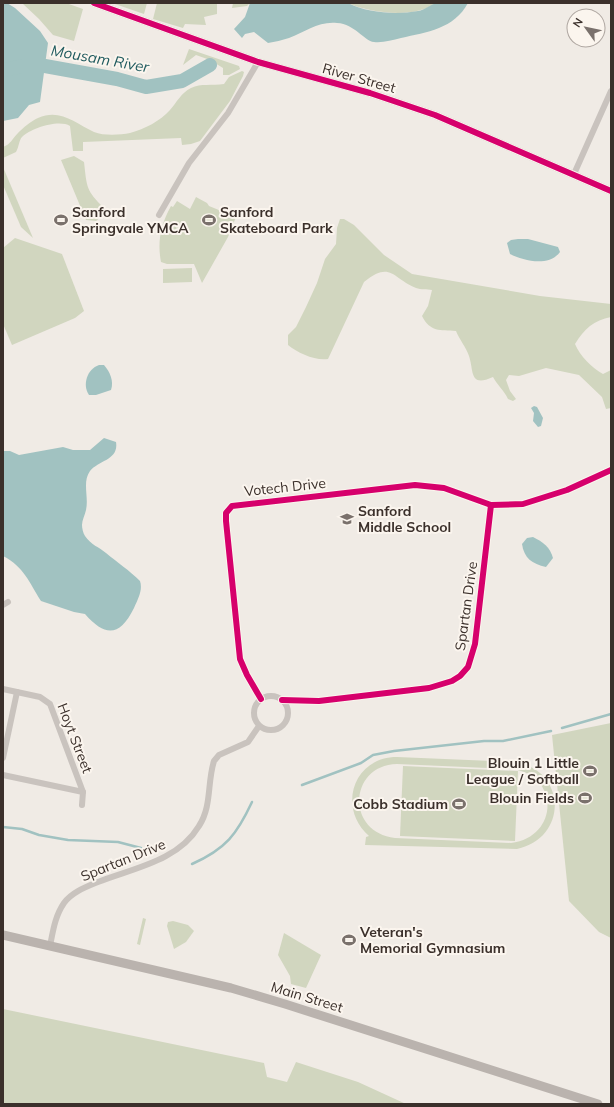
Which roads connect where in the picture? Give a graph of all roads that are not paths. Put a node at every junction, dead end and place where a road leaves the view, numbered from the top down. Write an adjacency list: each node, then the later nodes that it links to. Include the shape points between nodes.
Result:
1 (94, 3): 2 (street, River Street)
2 (258, 62): 4 (street, River Street, via 434,115); 6 (street, via 228,113 189,163)
3 (611, 91): 4 (street)
4 (574, 174): 5 (street, River Street)
5 (611, 190)
6 (159, 215)
7 (611, 470): 8 (street, via 567,490 522,504)
8 (491, 505): 11 (street, Votech Drive, via 444,488 415,485 232,506 226,513 226,521 240,659); 12 (street, Spartan Drive, via 475,644 468,667 460,676 429,688 319,701)
9 (3, 689): 10 (street, Hoyt Street)
10 (18, 692): 14 (street); 16 (street, Hoyt Street, via 43,698 50,704)
11 (261, 699): 12 (street, via 270,696); 13 (street, via 255,705 253,714)
12 (282, 700): 13 (street, via 288,712 284,725 272,731)
13 (259, 726): 19 (street, Spartan Drive, via 248,742 219,755 214,761 206,810 200,825 182,847 157,861 86,887 71,896 57,915)
14 (3, 758)
15 (3, 775): 16 (street)
16 (83, 792): 17 (street, Hoyt Street)
17 (82, 805)
18 (3, 935): 19 (main road, Main Street)
19 (50, 946): 20 (main road, Main Street, via 192,978 281,1003)
20 (598, 1104)

